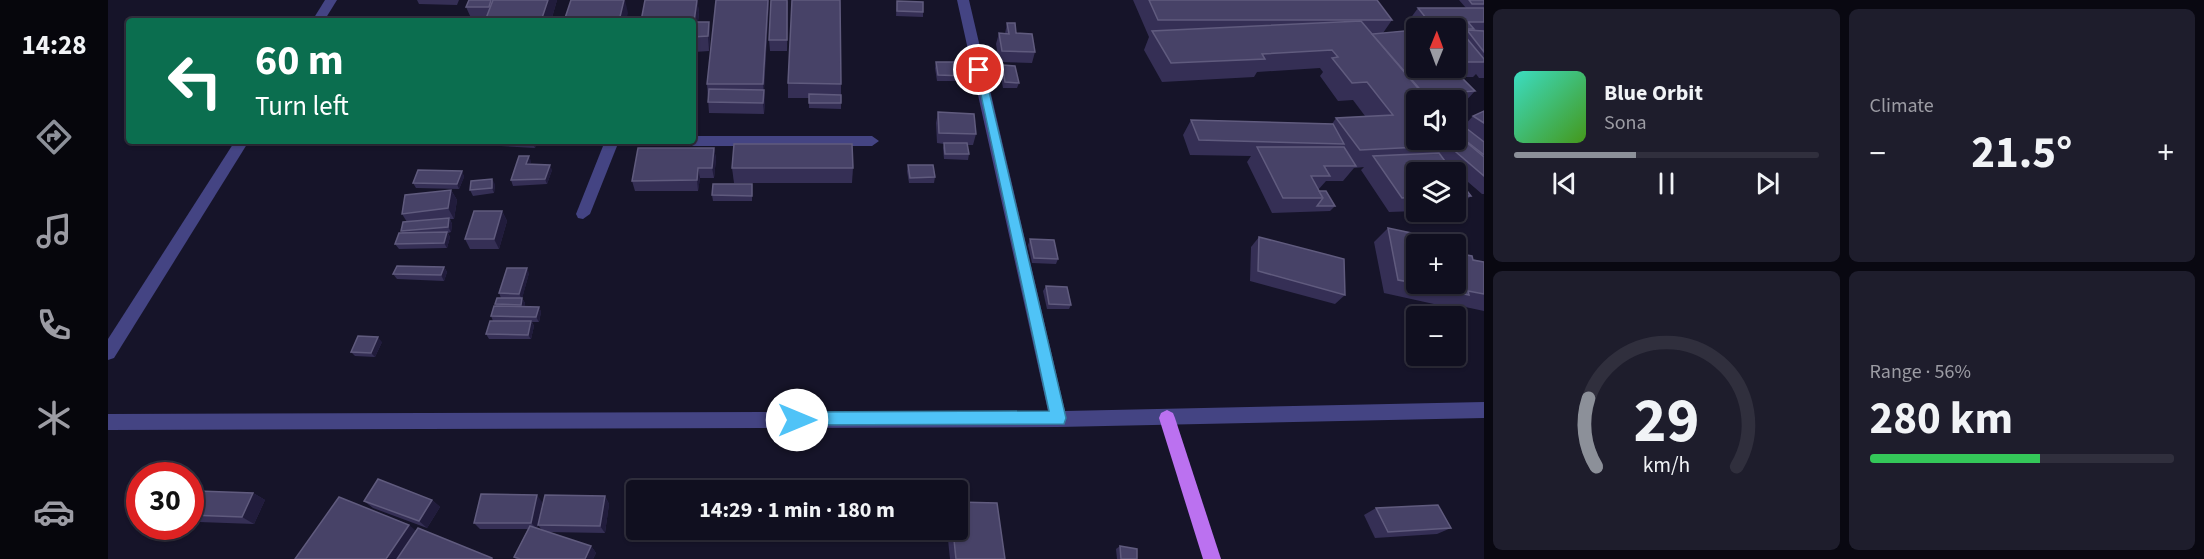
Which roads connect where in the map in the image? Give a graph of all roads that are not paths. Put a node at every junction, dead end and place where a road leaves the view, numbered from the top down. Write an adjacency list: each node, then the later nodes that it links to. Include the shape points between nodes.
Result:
1 (331, 0): 3 (street)
2 (963, 0): 11 (street)
3 (320, 18)
4 (696, 141): 5 (street)
5 (872, 141)
6 (240, 144): 9 (street)
7 (611, 144): 8 (street)
8 (584, 214)
9 (108, 353)
10 (1484, 410): 12 (street)
11 (1058, 418): 12 (street); 13 (street)
12 (1167, 418): 14 (main road)
13 (108, 422)
14 (1212, 559)

